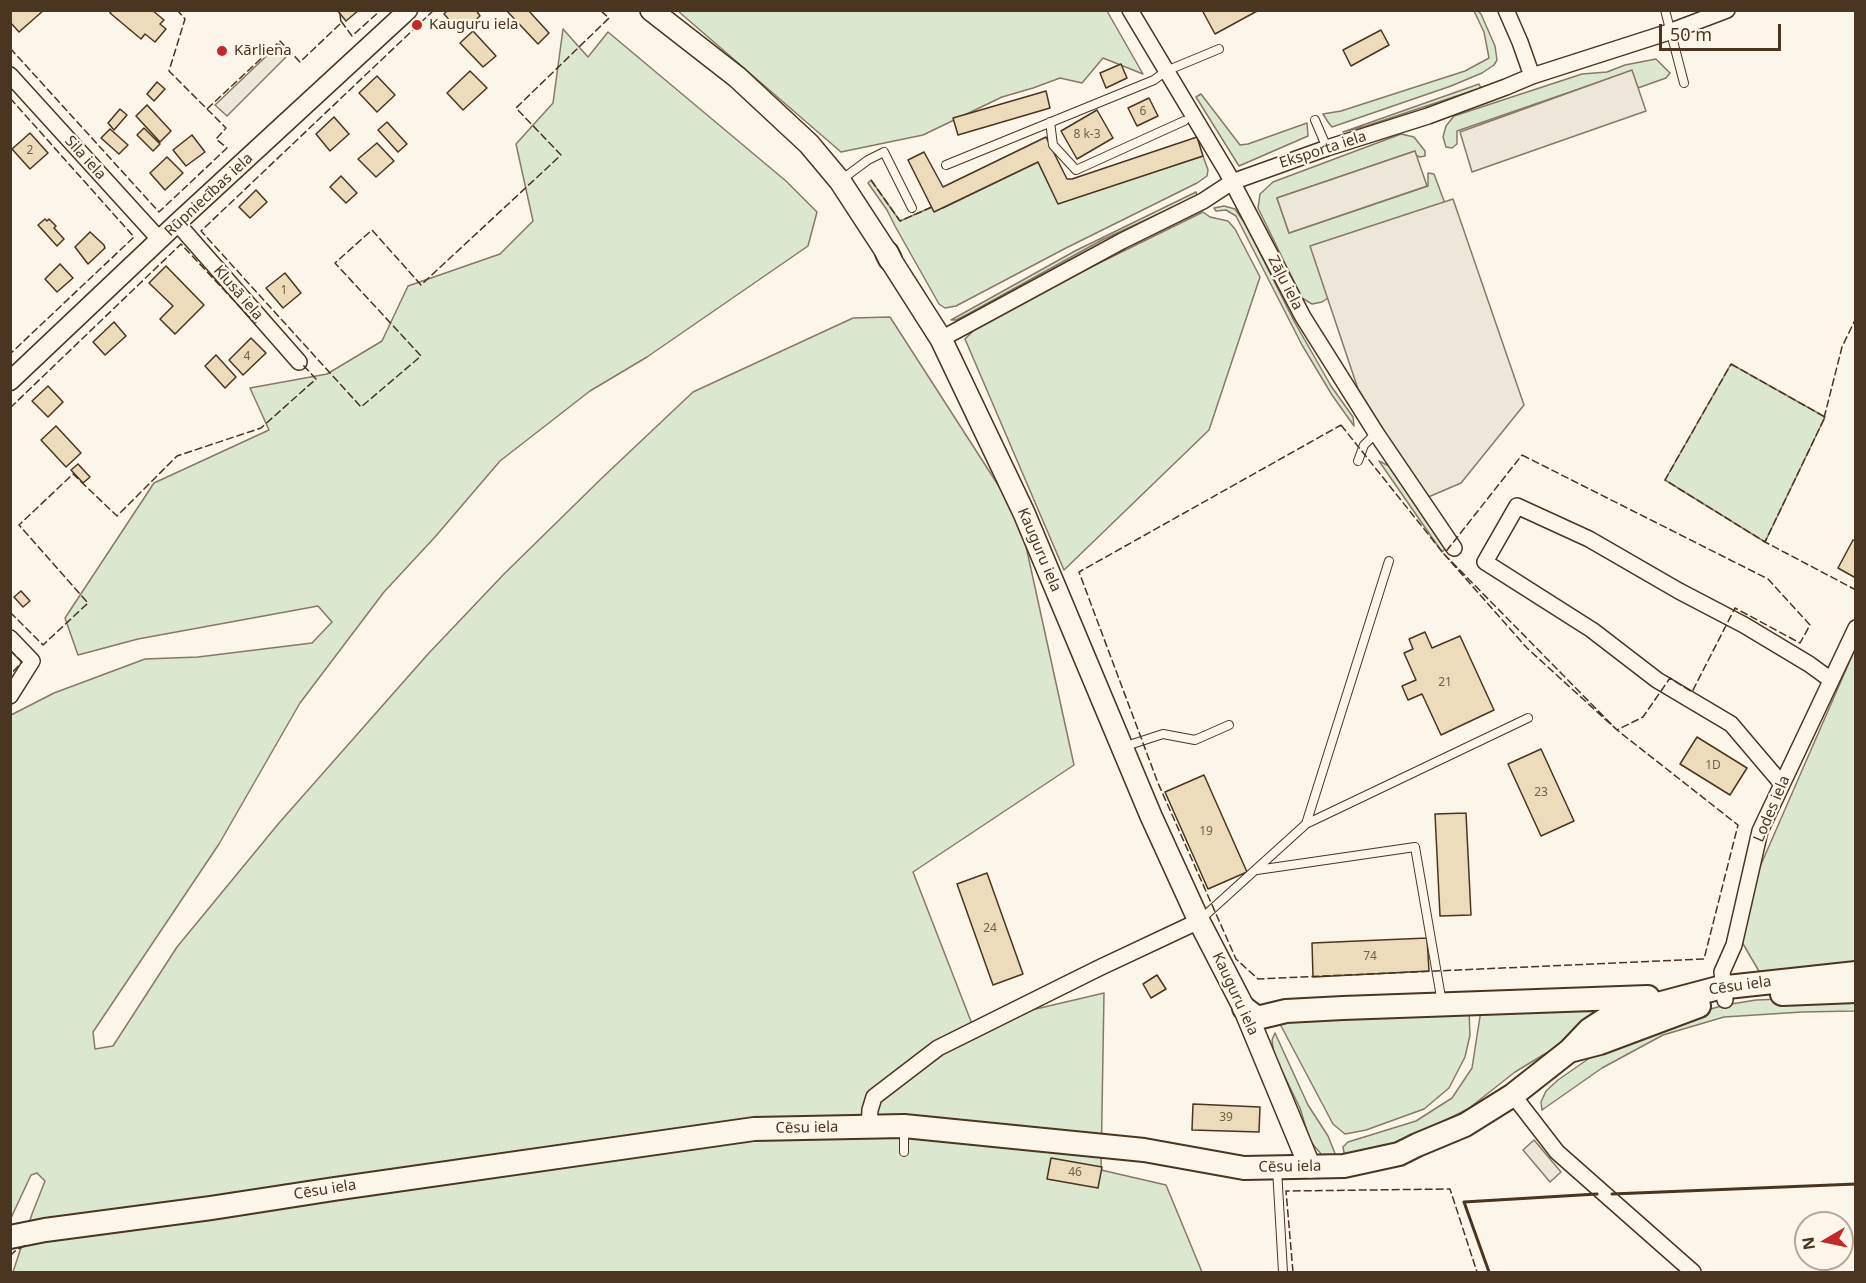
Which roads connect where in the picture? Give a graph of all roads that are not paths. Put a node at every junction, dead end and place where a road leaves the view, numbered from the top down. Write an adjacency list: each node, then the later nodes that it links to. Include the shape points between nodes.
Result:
1 (408, 10): 21 (street, Rūpniecības iela)
2 (651, 10): 18 (main road, Kauguru iela, via 737,77 809,144)
3 (1130, 10): 9 (street, Zāļu iela)
4 (1506, 10): 11 (street)
5 (1665, 10): 7 (lane)
6 (1727, 10): 7 (street, Eksporta iela)
7 (1669, 32): 11 (street, Eksporta iela); 12 (lane)
8 (1219, 49): 9 (lane)
9 (1166, 71): 15 (lane, via 1154,80); 19 (street, Zāļu iela)
10 (10, 75): 22 (street, Sila iela)
11 (1532, 76): 16 (street, Eksporta iela, via 1428,116)
12 (1684, 83)
13 (1315, 120): 16 (lane)
14 (1184, 121): 15 (lane, via 1076,170 1053,145)
15 (1050, 122): 17 (lane)
16 (1327, 148): 19 (street, Eksporta iela)
17 (946, 165)
18 (840, 181): 20 (lane, via 884,153); 23 (main road, Kauguru iela)
19 (1232, 182): 23 (street, Eksporta iela); 26 (street, Zāļu iela, via 1303,317)
20 (912, 208)
21 (177, 223): 22 (street, Rūpniecības iela); 24 (street, Klusā iela)
22 (160, 240): 25 (street, Rūpniecības iela)
23 (941, 339): 36 (main road, Kauguru iela, via 1024,513)
24 (299, 362)
25 (10, 381)
26 (1376, 433): 27 (lane, via 1364,445); 28 (street, Zāļu iela)
27 (1358, 461)
28 (1454, 548)
29 (1389, 561): 38 (lane)
30 (1856, 628): 32 (street, Lodes iela)
31 (10, 638): 33 (street, via 32,661)
32 (1831, 680): 37 (street, Lodes iela); 37 (street, via 1744,625 1588,539 1517,506 1485,562 1592,630 1657,680 1731,724)
33 (10, 696)
34 (1528, 718): 38 (lane)
35 (1229, 725): 36 (lane, via 1195,740 1163,734)
36 (1122, 748): 40 (main road, Kauguru iela)
37 (1782, 784): 43 (street, Lodes iela, via 1760,831 1734,945 1722,972)
38 (1306, 824): 39 (lane)
39 (1255, 870): 40 (lane); 45 (lane, via 1415,847)
40 (1199, 921): 46 (main road, Kauguru iela); 50 (street, via 938,1048 874,1097)
41 (1856, 973): 43 (main road, Cēsu iela)
42 (1856, 991): 43 (main road, Cēsu iela, via 1747,996)
43 (1724, 993): 44 (main road, Cēsu iela); 47 (main road, Cēsu iela, via 1600,1043)
44 (1688, 995): 45 (main road); 47 (main road, Cēsu iela, via 1609,1017 1589,1030)
45 (1443, 1005): 46 (main road, via 1286,1011 1257,1018)
46 (1244, 1008): 53 (main road, Kauguru iela)
47 (1569, 1051): 48 (main road, Cēsu iela)
48 (1513, 1095): 53 (main road, Cēsu iela, via 1465,1125 1399,1154 1344,1166); 56 (street, via 1557,1152)
49 (904, 1126): 50 (main road, Cēsu iela); 51 (lane); 52 (main road, Cēsu iela, via 1144,1150 1244,1168)
50 (869, 1127): 54 (main road, Cēsu iela, via 754,1129)
51 (904, 1152)
52 (1276, 1167): 53 (main road, Cēsu iela); 55 (lane)
53 (1310, 1167)
54 (14, 1237)
55 (1283, 1272)
56 (1694, 1272)

